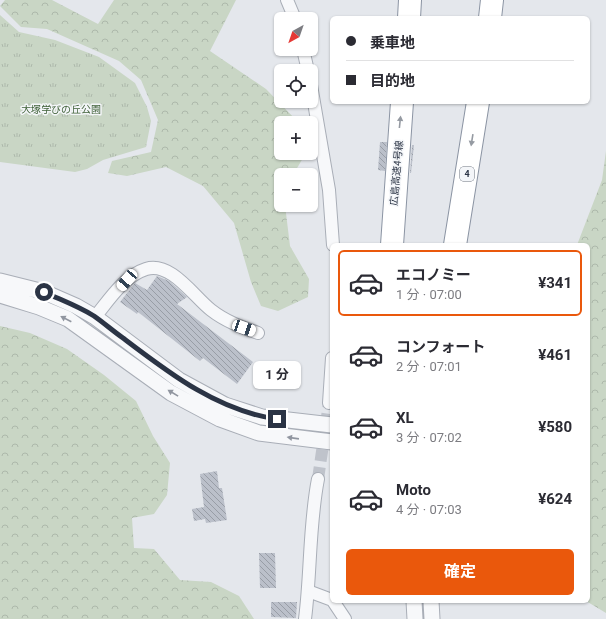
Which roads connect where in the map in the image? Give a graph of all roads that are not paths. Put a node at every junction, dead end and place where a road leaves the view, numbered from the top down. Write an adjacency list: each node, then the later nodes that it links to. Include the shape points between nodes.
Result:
1 (287, 0): 4 (street)
2 (410, 0): 5 (highway)
3 (492, 0): 6 (highway)
4 (292, 12)
5 (409, 16)
6 (490, 16)
7 (402, 104): 11 (highway, 広島高速4号線, one-way to 7)
8 (478, 104): 12 (highway, 4, one-way to 12)
9 (315, 108): 10 (street, via 329,190)
10 (333, 243)
11 (392, 243)
12 (455, 243)
13 (0, 281): 15 (street, via 44,292)
14 (0, 295): 20 (street, one-way to 14, via 259,433 220,419 171,392 68,319)
15 (95, 317): 16 (street, via 127,280 147,268 164,270 176,276 210,309 226,320); 19 (street, via 179,380 226,405 262,417)
16 (258, 333)
17 (330, 380): 18 (street)
18 (328, 403)
19 (330, 425)
20 (330, 442)
21 (318, 479): 22 (street, via 312,511)
22 (308, 591): 23 (street); 27 (street)
23 (330, 600)
24 (334, 603): 28 (street)
25 (414, 603): 29 (street)
26 (431, 603): 30 (street)
27 (305, 619)
28 (345, 619)
29 (415, 619)
30 (432, 619)

